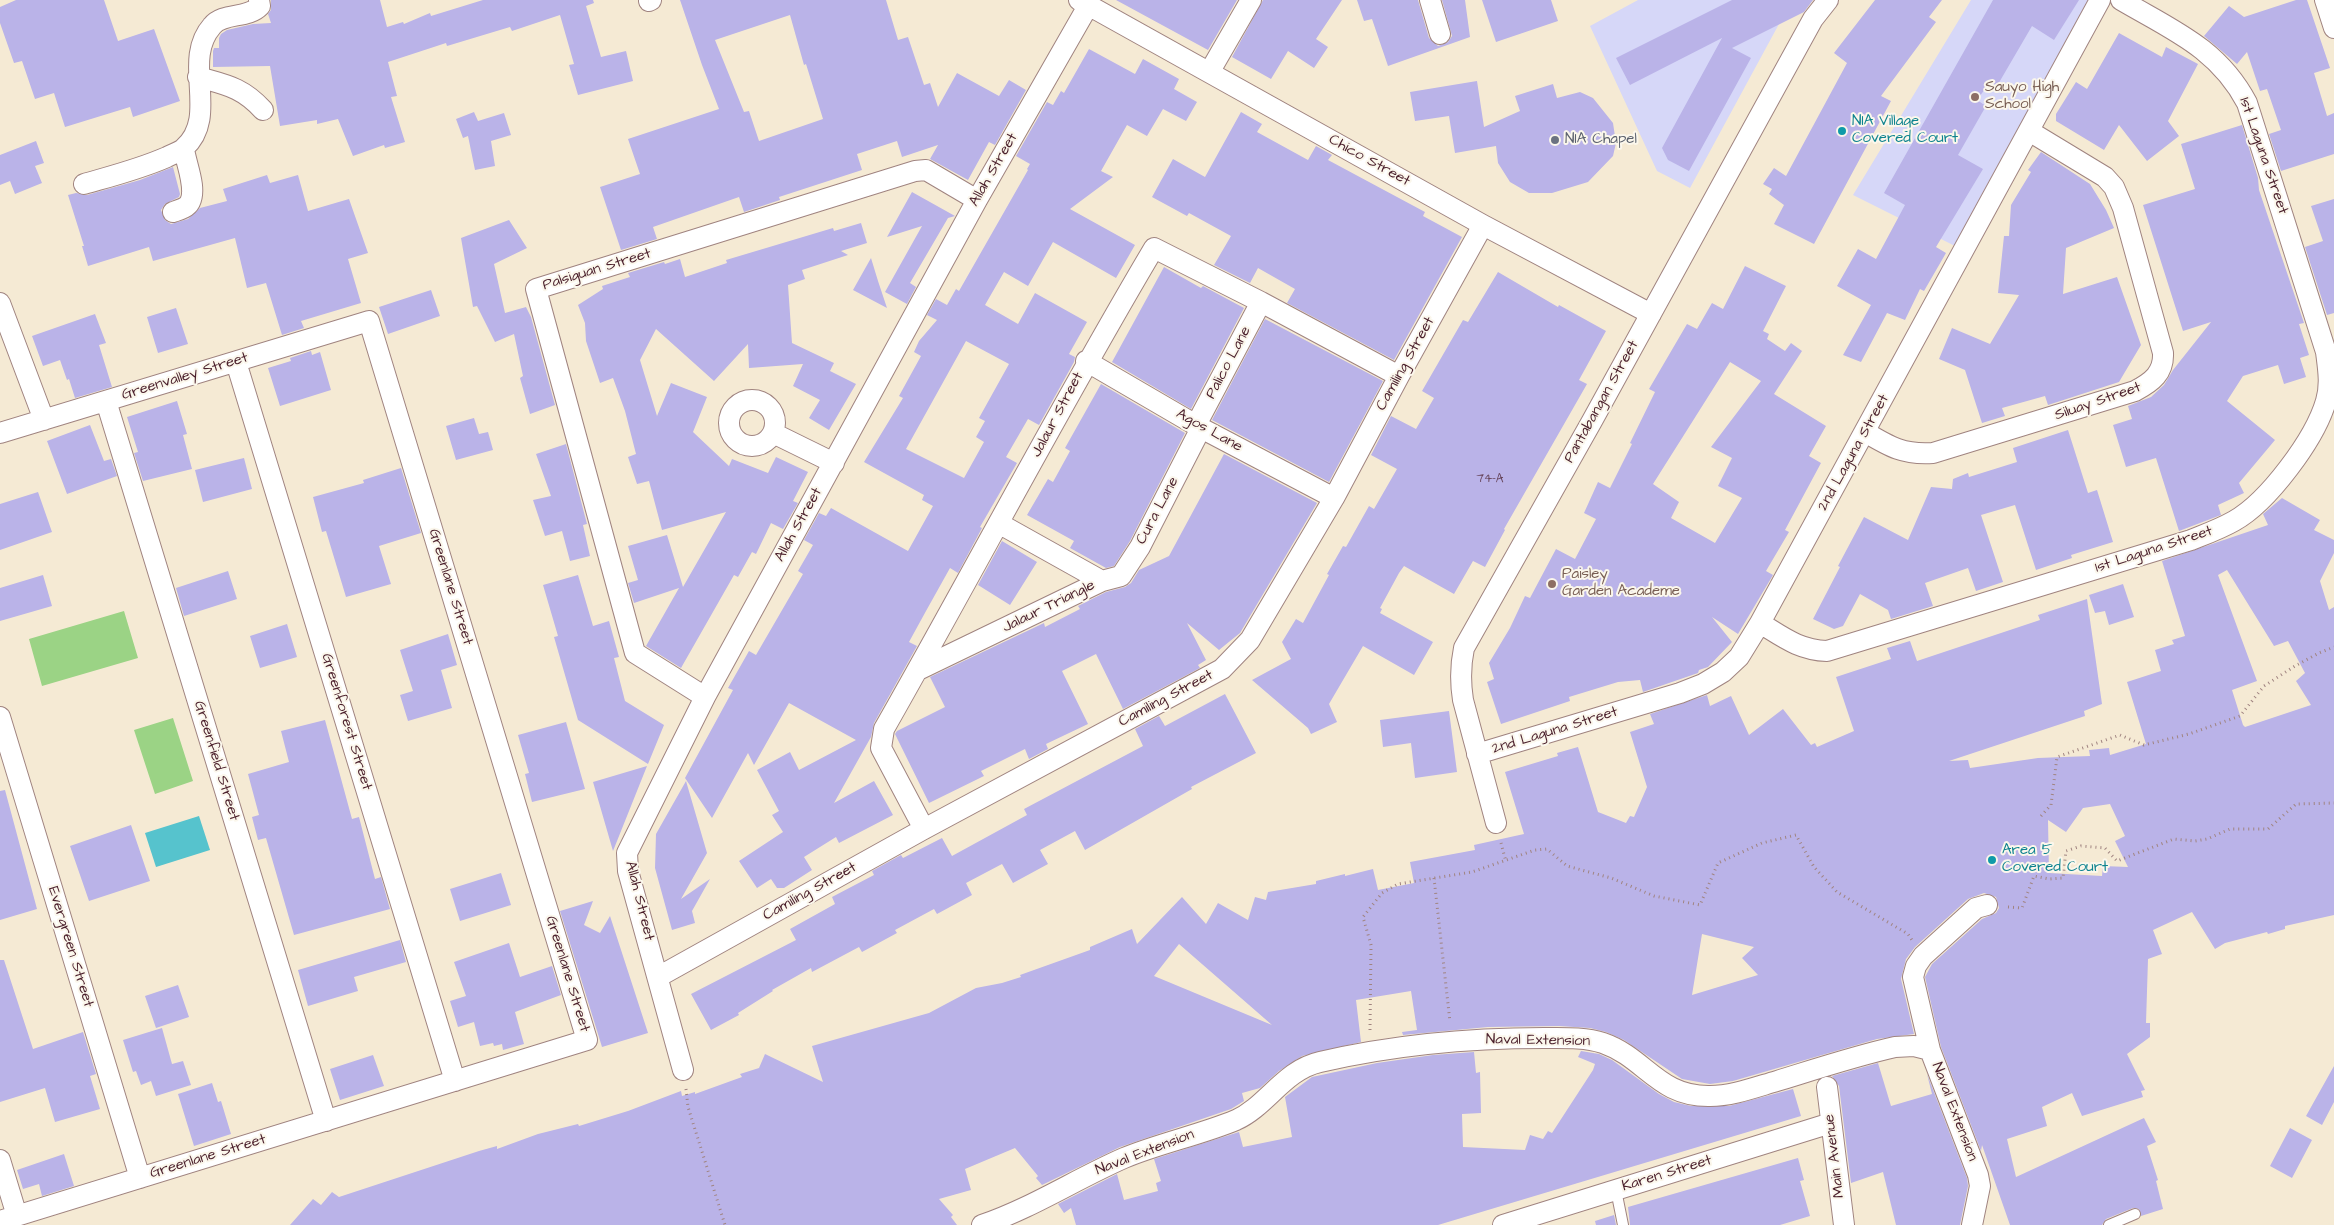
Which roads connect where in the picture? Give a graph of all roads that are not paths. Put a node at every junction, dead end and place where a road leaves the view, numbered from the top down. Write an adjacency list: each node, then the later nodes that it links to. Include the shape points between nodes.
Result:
1 (258, 0): 12 (street, via 260,6 254,13 213,24 201,42)
2 (1251, 0): 11 (street)
3 (1430, 0): 10 (street)
4 (1828, 0): 22 (street, Pantabangan Street, via 1813,20)
5 (2100, 0): 14 (street, 2nd Laguna Street)
6 (2121, 0): 37 (street, 1st Laguna Street, via 2206,50 2224,67 2247,103 2326,352 2329,375 2327,400 2318,424 2277,482 2250,510 2192,540 1827,651 1809,650)
7 (2325, 0): 9 (street)
8 (1084, 3): 11 (street, Chico Street); 17 (street, Allah Street)
9 (2334, 28)
10 (1440, 34)
11 (1210, 71): 19 (street, Chico Street)
12 (198, 77): 13 (street, via 235,87); 15 (street, via 199,120)
13 (263, 110)
14 (2029, 131): 30 (street, 2nd Laguna Street); 30 (street, Siluay Street, via 2105,177 2117,192 2163,353 2159,374 2135,391 1933,453 1916,455 1900,451)
15 (184, 149): 16 (street, via 145,167); 18 (street, via 192,185 191,201 186,207)
16 (84, 184)
17 (977, 200): 33 (street, Allah Street); 39 (street, Palsiguan Street, via 926,170 915,171 536,288 635,653)
18 (173, 212)
19 (1483, 225): 22 (street, Chico Street); 26 (street, Camiling Street)
20 (1262, 302): 24 (street, Jalaur Street, via 1154,248); 26 (street, Jalaur Street); 29 (street, Palico Lane)
21 (0, 303): 28 (street)
22 (1651, 314): 41 (street, Pantabangan Street, via 1464,648 1459,680)
23 (369, 321): 25 (street, Greenvalley Street); 48 (street, Greenlane Street, via 587,1040)
24 (1086, 361): 29 (street, Agos Lane); 35 (street, Jalaur Street)
25 (236, 362): 27 (street, Greenvalley Street); 48 (street, Greenforest Street)
26 (1399, 376): 34 (street, Camiling Street)
27 (106, 401): 28 (street, Greenvalley Street); 50 (street, Greenfield Street)
28 (44, 420): 31 (street, Greenvalley Street)
29 (1198, 426): 34 (street, Agos Lane); 36 (street, Cura Lane, via 1140,547 1121,576)
30 (1865, 432): 37 (street, 2nd Laguna Street)
31 (0, 433)
32 (773, 433): 33 (street)
33 (834, 463): 39 (street, Allah Street)
34 (1334, 498): 43 (street, Camiling Street, via 1250,640 1222,669)
35 (1000, 524): 36 (street, Jalaur Triangle); 38 (street, Jalaur Street)
36 (1102, 581): 38 (street, Jalaur Triangle)
37 (1760, 623): 41 (street, 2nd Laguna Street, via 1738,657 1723,672 1703,684)
38 (918, 670): 43 (street, Jalaur Street, via 884,729 882,748)
39 (705, 697): 45 (street, Allah Street, via 627,853 628,871)
40 (0, 717): 53 (street, Evergreen Street)
41 (1477, 754): 42 (street, Pantabangan Street)
42 (1496, 823)
43 (924, 829): 45 (street, Camiling Street)
44 (1988, 905): 46 (street, via 1976,908 1916,966 1913,977)
45 (658, 977): 47 (street, Allah Street)
46 (1930, 1050): 57 (street, Naval Extension, via 1914,1046 1895,1047 1749,1089 1712,1096 1686,1095 1665,1085 1627,1055 1602,1042 1552,1038 1453,1042 1317,1062 1291,1075 1237,1119 1143,1150 1012,1215); 61 (street, Naval Extension, via 1978,1175 1980,1186)
47 (683, 1070)
48 (455, 1081): 50 (street, Greenlane Street)
49 (1827, 1087): 51 (street, Main Avenue)
50 (326, 1121): 53 (street, Greenlane Street)
51 (1831, 1123): 54 (street, Karen Street); 60 (street, Main Avenue)
52 (0, 1160): 56 (street)
53 (140, 1178): 56 (street, Greenlane Street)
54 (1616, 1190): 58 (street, Karen Street); 59 (lane)
55 (2136, 1214): 62 (lane)
56 (8, 1219)
57 (982, 1225)
58 (1503, 1225)
59 (1623, 1225)
60 (1843, 1225)
61 (1972, 1225)
62 (2109, 1225)

